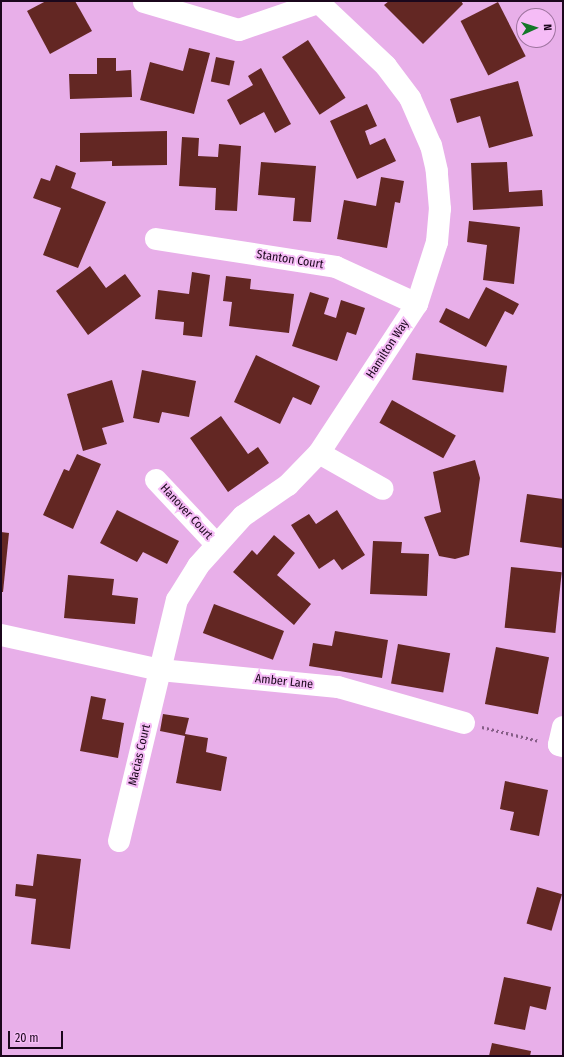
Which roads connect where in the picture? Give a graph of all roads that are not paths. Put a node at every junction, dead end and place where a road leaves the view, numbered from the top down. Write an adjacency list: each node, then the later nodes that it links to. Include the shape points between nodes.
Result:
1 (144, 2): 2 (street, via 239,30)
2 (318, 2): 4 (street, Hamilton Way, via 386,66 410,98 431,146 437,171 438,229)
3 (156, 239): 4 (street, Stanton Court, via 336,267)
4 (417, 304): 5 (street, Hamilton Way)
5 (319, 453): 7 (street); 8 (street, Hamilton Way, via 288,485 243,516)
6 (156, 480): 8 (street, Hanover Court)
7 (383, 489)
8 (216, 544): 10 (street, Hamilton Way, via 177,600)
9 (1, 635): 10 (street, Amber Lane)
10 (160, 670): 11 (street, Amber Lane, via 338,687); 12 (street, Macias Court)
11 (464, 723)
12 (119, 840)

